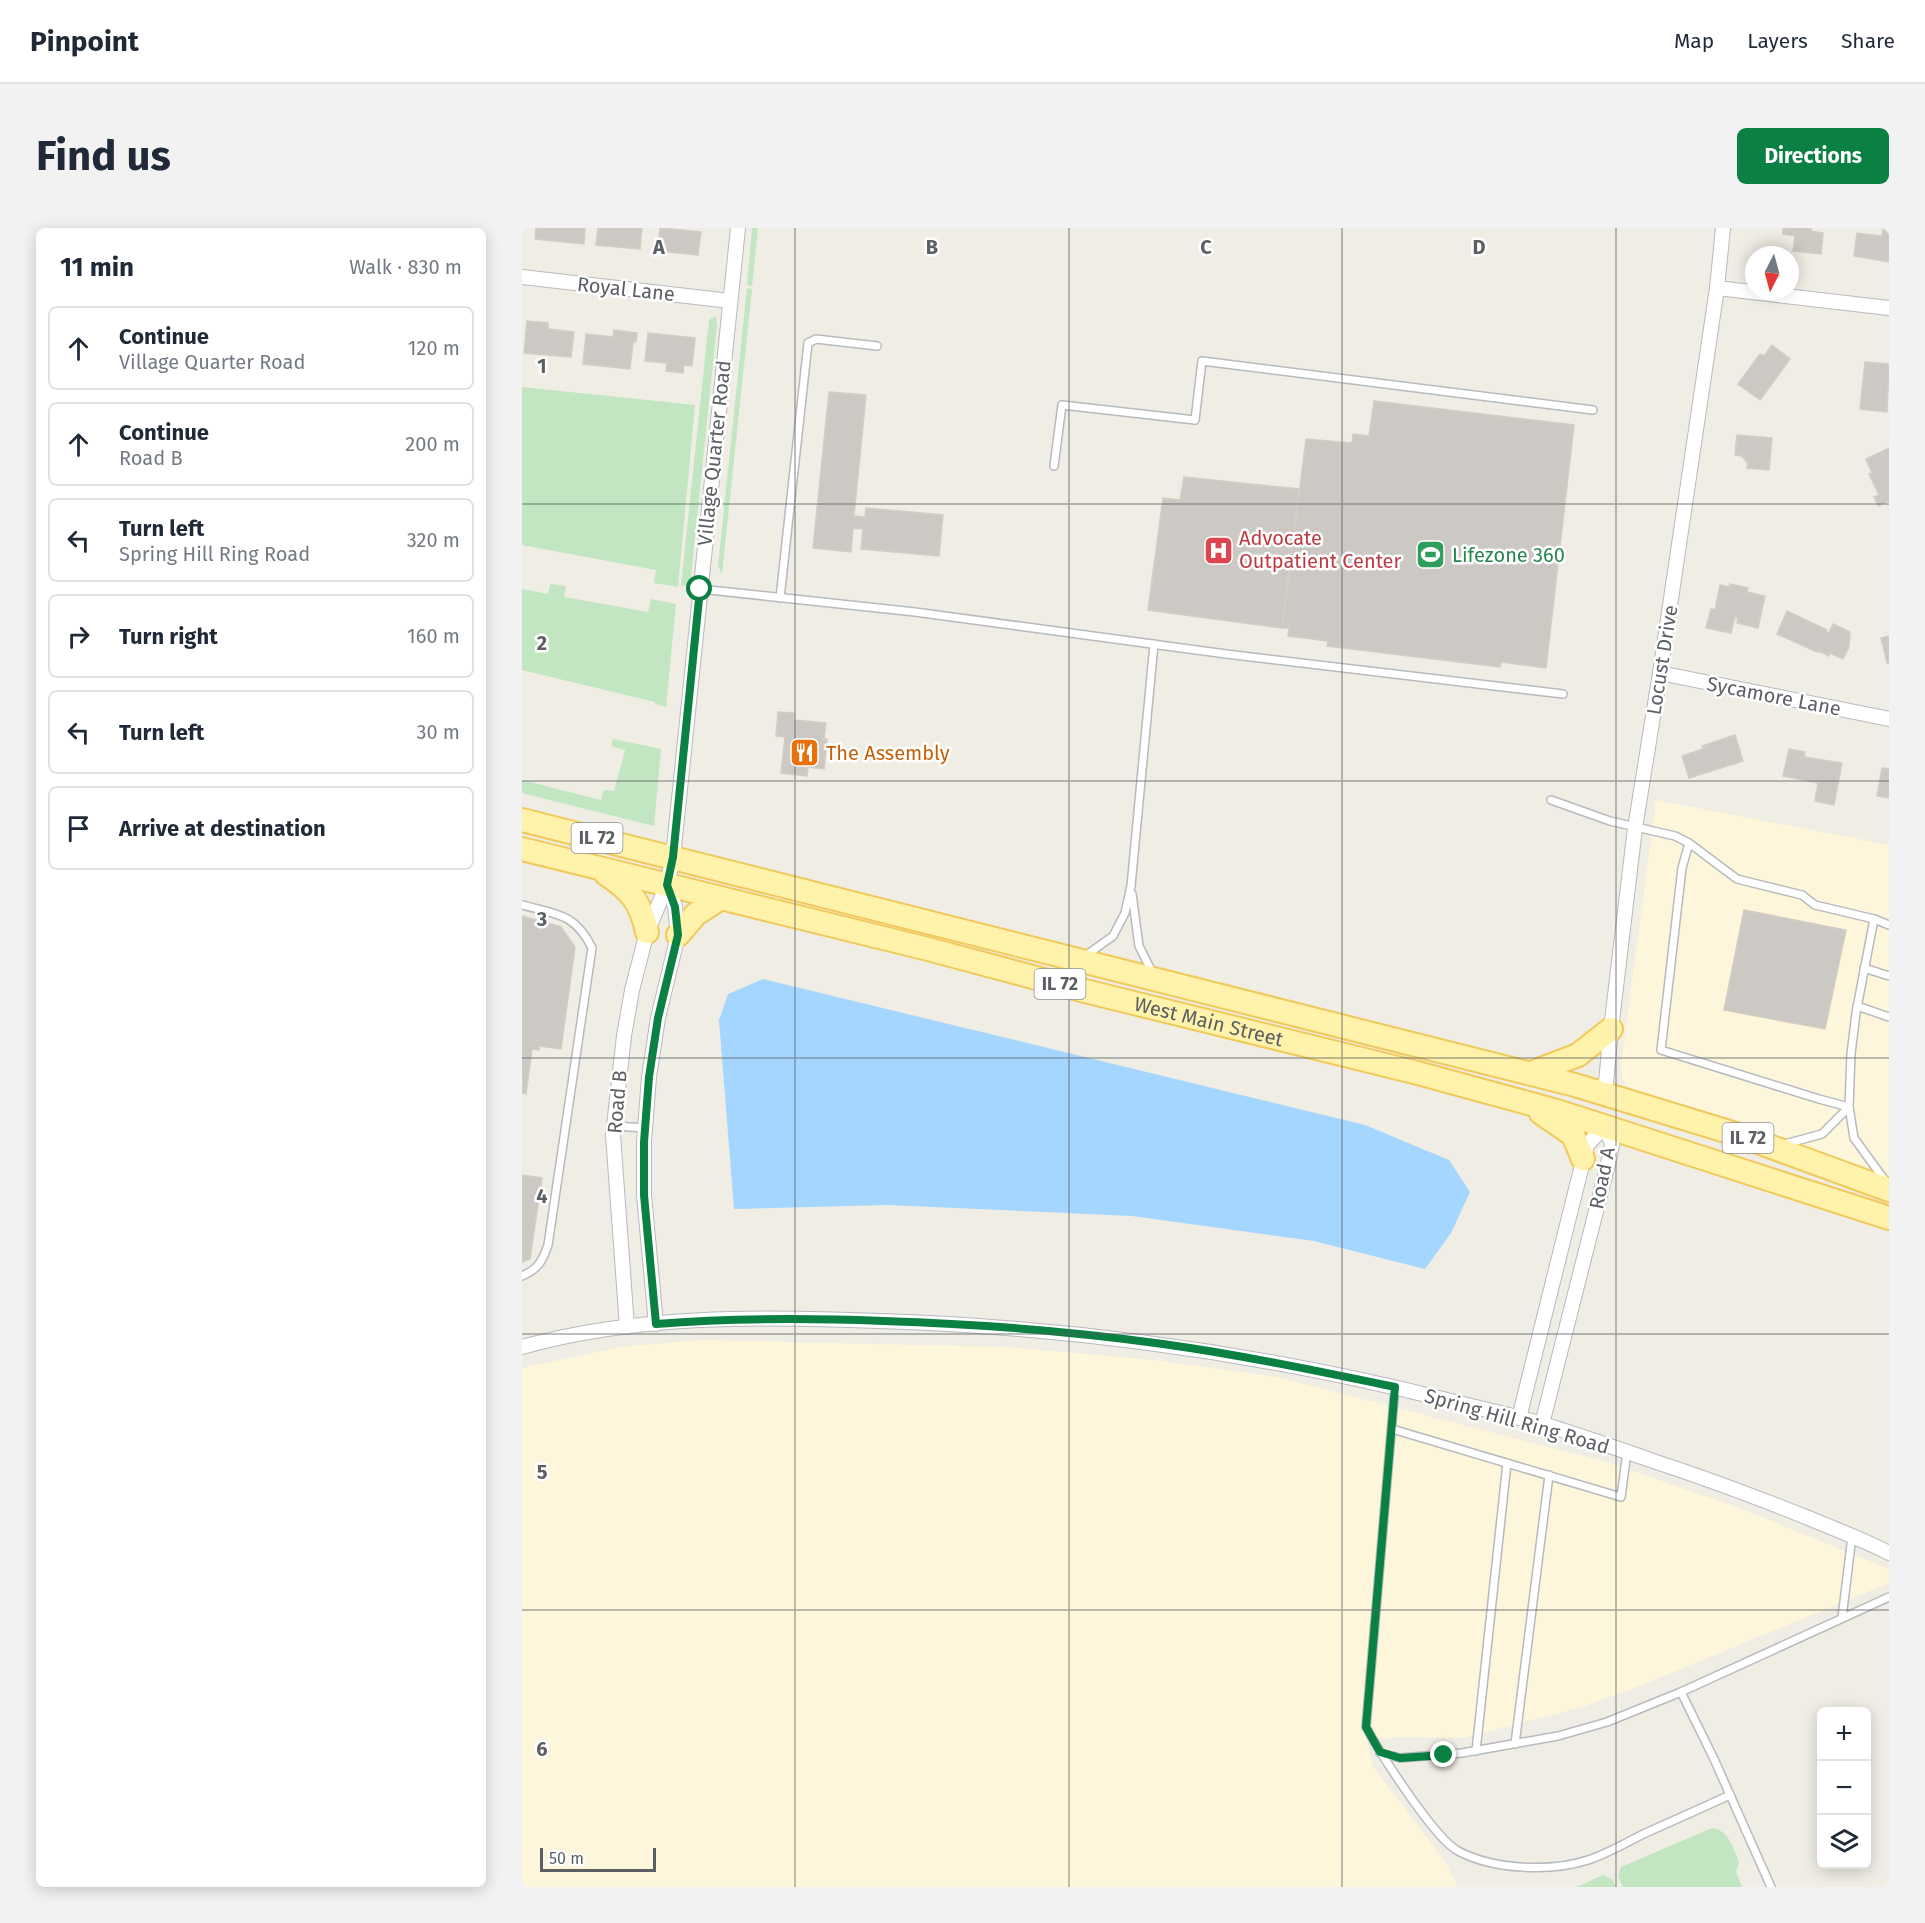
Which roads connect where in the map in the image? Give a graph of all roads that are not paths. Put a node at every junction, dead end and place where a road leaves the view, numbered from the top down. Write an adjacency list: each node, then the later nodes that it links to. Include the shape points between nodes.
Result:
1 (738, 228): 5 (street, Village Quarter Road)
2 (1723, 228): 4 (street, Locust Drive)
3 (522, 277): 5 (street, Royal Lane)
4 (1717, 288): 6 (street); 13 (street, Locust Drive)
5 (730, 301): 10 (street, Village Quarter Road)
6 (1889, 308)
7 (877, 346): 11 (lane, via 816,339 808,343)
8 (1593, 410): 9 (lane, via 1202,361 1195,420 1062,405)
9 (1054, 466)
10 (700, 589): 11 (lane); 21 (street, Village Quarter Road)
11 (780, 598): 12 (lane)
12 (1154, 644): 14 (lane); 24 (lane)
13 (1660, 673): 15 (street, Sycamore Lane); 18 (street, Locust Drive)
14 (1563, 694)
15 (1889, 719)
16 (1551, 800): 18 (lane)
17 (522, 820): 21 (main road, West Main Street / IL 72)
18 (1635, 828): 19 (lane); 37 (street, Locust Drive)
19 (1689, 843): 27 (lane, via 1737,879 1802,895 1815,905); 41 (lane, via 1682,868 1661,1050)
20 (522, 849): 22 (main road, West Main Street / IL 72)
21 (673, 857): 23 (street, Road B); 31 (main road, West Main Street / IL 72)
22 (595, 867): 23 (main road, West Main Street / IL 72); 29 (main road, via 631,893 640,905)
23 (667, 885): 25 (main road, West Main Street / IL 72); 29 (street, Road B); 30 (street, Road B, via 675,907)
24 (1131, 886): 31 (lane, via 1125,913 1113,936); 34 (lane, via 1138,946 1150,970)
25 (721, 898): 30 (main road, via 696,914); 40 (main road, West Main Street / IL 72)
26 (522, 905): 49 (lane, via 562,915 577,924 592,948 548,1245 542,1262)
27 (1874, 919): 28 (lane); 32 (lane)
28 (1889, 925)
29 (646, 932): 42 (street, Road B, via 624,1036)
30 (678, 935): 44 (street, Road B, via 658,1018)
31 (1080, 960): 34 (main road, West Main Street / IL 72)
32 (1864, 968): 33 (lane); 35 (lane)
33 (1889, 976)
34 (1163, 980): 38 (main road, West Main Street / IL 72)
35 (1857, 1006): 36 (lane); 41 (lane)
36 (1889, 1017)
37 (1611, 1029): 38 (main road, via 1578,1055); 39 (street, Locust Drive)
38 (1531, 1073): 39 (main road, West Main Street / IL 72)
39 (1605, 1093): 43 (main road); 45 (main road, IL 72)
40 (1525, 1102): 43 (main road, West Main Street / IL 72); 46 (main road, via 1573,1135)
41 (1849, 1107): 45 (lane, via 1822,1134); 47 (lane, via 1854,1138)
42 (614, 1126): 44 (lane); 51 (street, Road B)
43 (1605, 1126): 46 (street, Road A, via 1587,1145); 48 (main road, West Main Street / IL 72); 55 (street, Road A, via 1612,1144 1610,1156)
44 (645, 1128): 50 (street, Road B, via 644,1195)
45 (1772, 1147): 47 (main road, IL 72)
46 (1583, 1159): 54 (street, Road A)
47 (1889, 1188)
48 (1889, 1218)
49 (522, 1276)
50 (656, 1324): 51 (street, Spring Hill Ring Road); 53 (street, Spring Hill Ring Road, via 845,1319 966,1324 1203,1350)
51 (627, 1327): 52 (street, Spring Hill Ring Road)
52 (522, 1347)
53 (1395, 1387): 54 (street, Spring Hill Ring Road); 56 (lane)
54 (1518, 1418): 55 (street, Spring Hill Ring Road)
55 (1542, 1424): 57 (street, Spring Hill Ring Road)
56 (1392, 1429): 58 (lane); 67 (lane, via 1366,1727)
57 (1627, 1452): 59 (lane, via 1621,1497); 60 (street, Spring Hill Ring Road, via 1700,1476)
58 (1507, 1463): 59 (lane); 66 (lane)
59 (1549, 1475): 65 (lane)
60 (1852, 1536): 61 (street, Spring Hill Ring Road); 63 (lane)
61 (1889, 1553)
62 (1889, 1597): 63 (lane)
63 (1842, 1618): 64 (lane)
64 (1681, 1692): 65 (lane, via 1607,1722); 68 (lane)
65 (1515, 1744): 66 (lane)
66 (1476, 1751): 67 (lane, via 1419,1758)
67 (1380, 1752): 68 (lane, via 1436,1830 1457,1851 1520,1867 1555,1868 1589,1860)
68 (1730, 1795): 69 (lane)
69 (1772, 1887)

